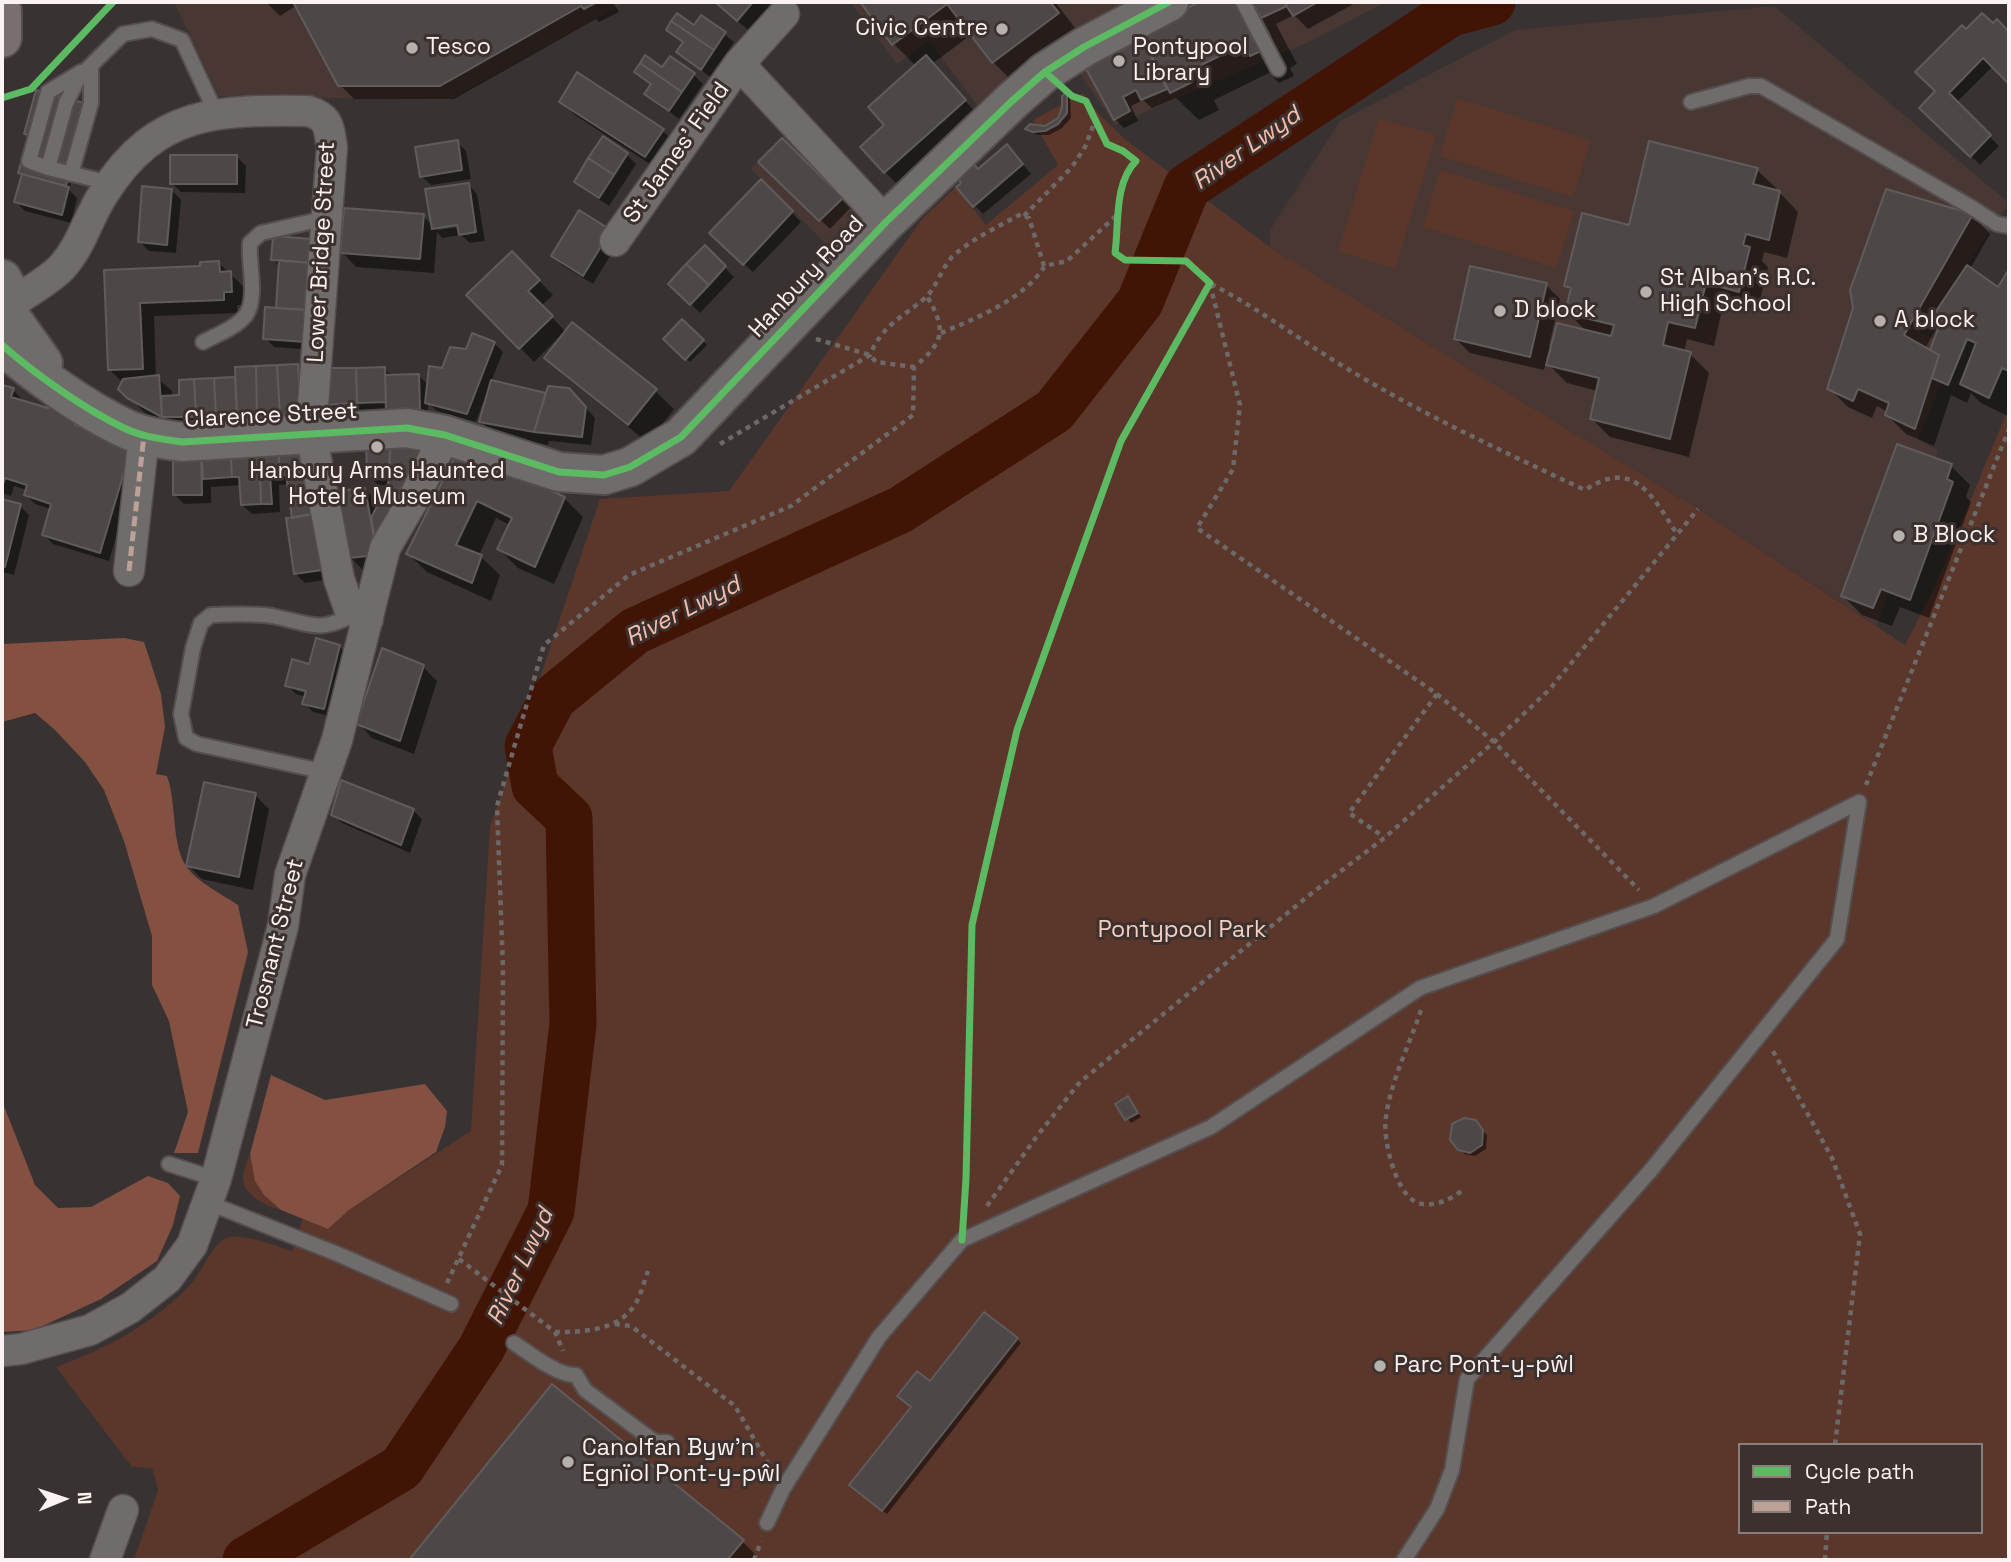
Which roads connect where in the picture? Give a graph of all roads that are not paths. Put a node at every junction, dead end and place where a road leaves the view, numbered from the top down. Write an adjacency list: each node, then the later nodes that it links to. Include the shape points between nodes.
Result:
1 (1243, 2): 8 (lane)
2 (1148, 6): 15 (street, Hanbury Road, via 1045,72)
3 (2, 11): 5 (main road)
4 (784, 14): 6 (street, St James' Field)
5 (2, 38)
6 (739, 64): 15 (street, St James' Field); 17 (street, St James' Field)
7 (91, 66): 10 (lane, via 123,34 152,29 182,40); 11 (lane, via 66,103); 11 (lane, via 48,92 29,161); 12 (lane, via 91,103)
8 (1278, 69)
9 (1691, 102): 16 (lane, via 1760,86 1997,224)
10 (216, 113): 13 (street, Lower Bridge Street, via 159,135 131,155); 14 (street, Lower Bridge Street, via 308,111 321,115 328,124 332,147)
11 (48, 167): 12 (lane)
12 (71, 174): 13 (lane)
13 (110, 183): 18 (street, Lower Bridge Street, via 74,253 60,270)
14 (327, 218): 19 (lane, via 261,233 250,243 247,313); 20 (street, Lower Bridge Street)
15 (886, 222): 22 (street, Hanbury Road, via 681,437 630,467 604,475 559,472)
16 (2009, 226)
17 (615, 241)
18 (5, 310): 21 (street, Clarence Street, via 63,390 125,429)
19 (203, 342)
20 (311, 433): 21 (street, Clarence Street, via 182,442); 22 (street, Clarence Street, via 407,428); 24 (street, Lower Bridge Street, via 339,579 349,608)
21 (144, 435): 23 (street)
22 (444, 435): 24 (street, Trosnant Street, via 385,548)
23 (129, 571)
24 (363, 616): 25 (street, Trosnant Street); 25 (lane, via 306,626 271,616 211,615 201,623 193,648 181,715 186,738)
25 (326, 772): 27 (street, Trosnant Street, via 290,875 283,926)
26 (169, 1164): 27 (lane)
27 (212, 1191): 28 (lane); 30 (street, Trosnant Street, via 192,1245 167,1279 130,1308 90,1330)
28 (445, 1301)
29 (514, 1343): 31 (lane, via 542,1362 576,1375 585,1390 655,1442)
30 (2, 1351)
31 (667, 1443)
32 (123, 1510): 34 (street)
33 (767, 1523): 35 (lane, via 783,1489 879,1337 962,1240 1211,1127 1424,986 1654,906 1859,802 1837,939 1651,1170 1467,1379 1452,1470 1437,1509)
34 (106, 1560)
35 (1404, 1560)

